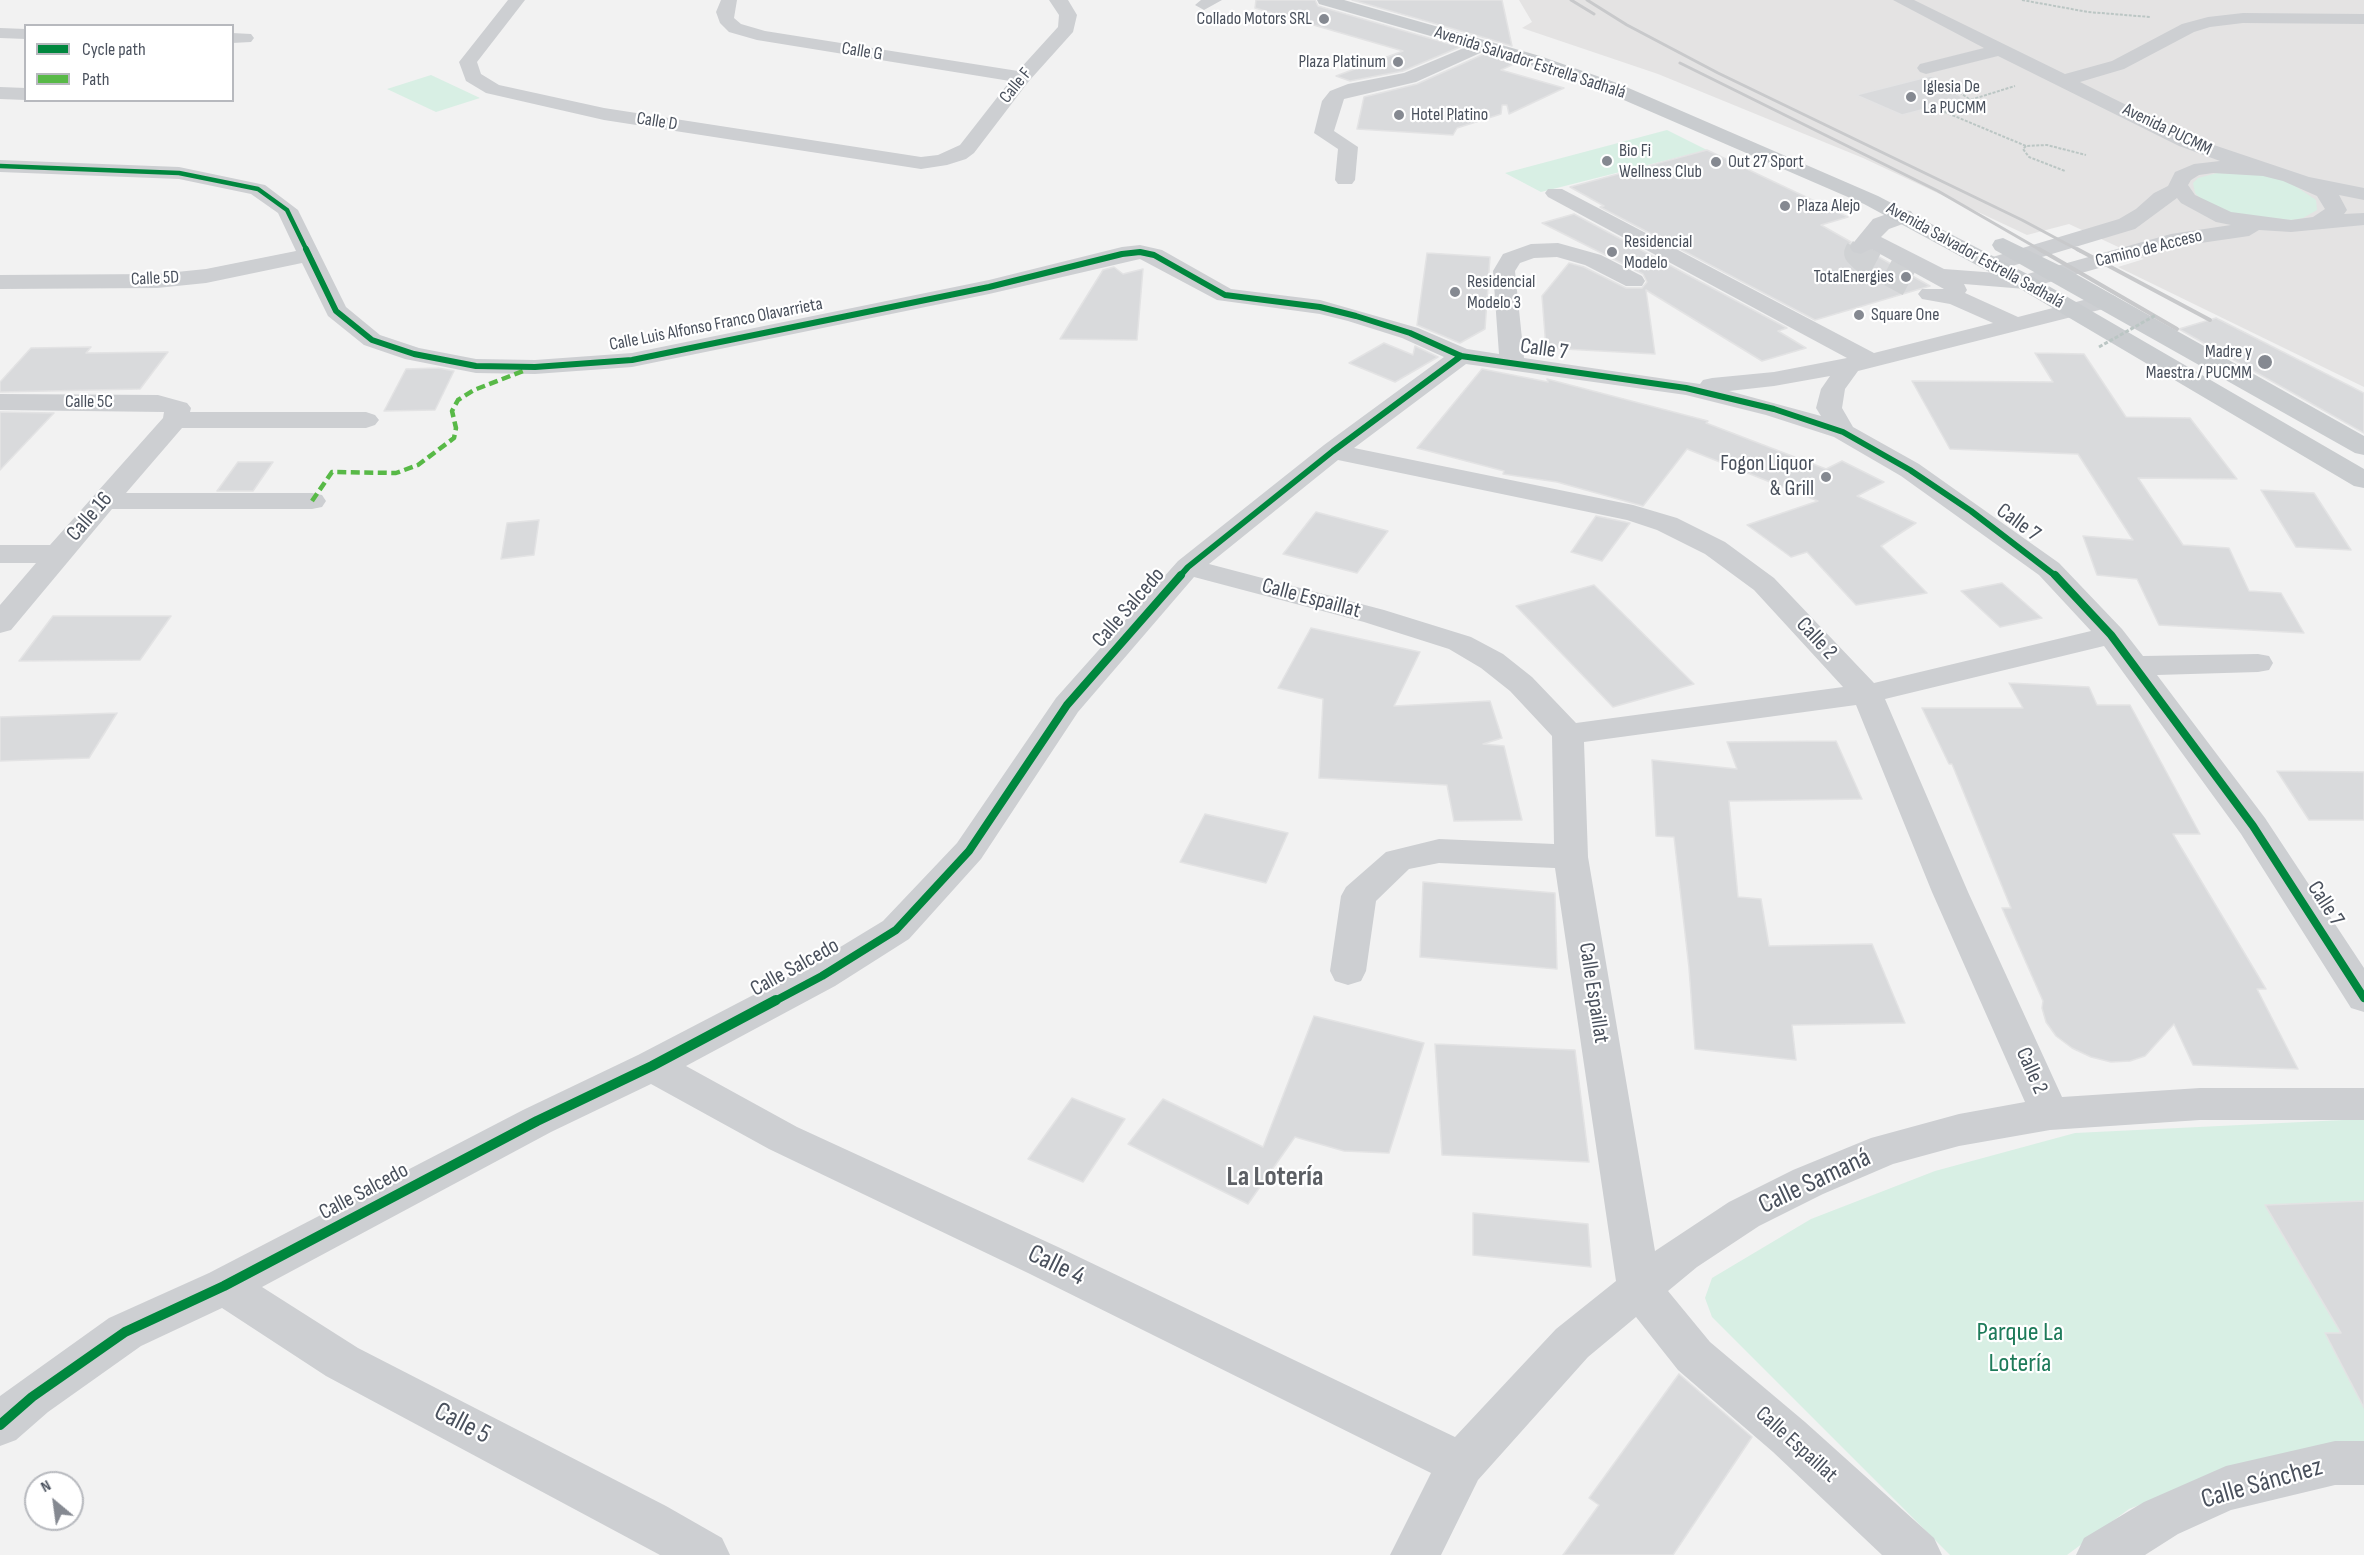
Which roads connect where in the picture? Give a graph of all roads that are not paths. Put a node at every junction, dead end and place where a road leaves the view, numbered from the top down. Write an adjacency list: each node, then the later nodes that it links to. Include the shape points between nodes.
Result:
1 (517, 0): 19 (street, Calle D, via 468,62 473,77 493,89 604,114 921,163)
2 (729, 0): 15 (street, Calle G, via 726,19 735,28 763,36)
3 (1057, 0): 15 (street, Calle F, via 1068,15 1067,28)
4 (1325, 0): 12 (main road, Avenida Salvador Estrella Sadhalá)
5 (1374, 0): 25 (main road, Avenida Salvador Estrella Sadhalá, via 1632,79)
6 (1901, 0): 13 (street, Avenida PUCMM)
7 (2354, 0): 8 (street, via 2363,6 2356,14)
8 (2324, 19): 9 (street); 16 (street, via 2243,18 2208,22 2188,28 2118,64)
9 (2364, 19)
10 (0, 33): 11 (street)
11 (24, 34)
12 (1483, 45): 23 (street, via 1414,76 1336,95 1324,133 1348,147); 28 (main road, Avenida Salvador Estrella Sadhalá, via 1688,119)
13 (1999, 50): 14 (street); 16 (street, Avenida PUCMM)
14 (1926, 68)
15 (1022, 77): 19 (street, Calle F, via 967,148)
16 (2058, 79): 21 (street, Avenida PUCMM, via 2186,142); 22 (street, Avenida PUCMM, via 2153,140)
17 (0, 93): 18 (street)
18 (24, 94)
19 (940, 161)
20 (0, 166): 33 (street, Calle Luis Alfonso Franco Olavarrieta, via 179,172 258,189 287,210)
21 (2263, 170): 22 (street, Camino de Acceso, via 2213,167); 24 (street)
22 (2174, 171): 31 (street, Avenida PUCMM, via 2195,204 2224,217); 34 (street, Camino de Acceso, via 2161,197 2127,224)
23 (1345, 180)
24 (2308, 183): 27 (street); 30 (street, via 2324,192 2336,210)
25 (1887, 187)
26 (1555, 193): 48 (street)
27 (2364, 194)
28 (1903, 216): 35 (main road, Avenida Salvador Estrella Sadhalá); 37 (street, via 1881,224 1864,243)
29 (2364, 219): 30 (street)
30 (2318, 223): 31 (street)
31 (2275, 226): 36 (street, Camino de Acceso, via 2208,233)
32 (1987, 236): 34 (main road, Avenida Salvador Estrella Sadhalá)
33 (308, 255): 39 (street, Calle 5D, via 206,276 158,281); 46 (street, Calle Luis Alfonso Franco Olavarrieta, via 336,311 372,340 414,354 477,366 535,367 632,360 988,287 1134,252 1154,255 1226,295 1320,307 1356,316 1410,333)
34 (2026, 256): 35 (street, Camino de Acceso); 36 (main road, Avenida Salvador Estrella Sadhalá)
35 (1994, 264): 40 (main road, Avenida Salvador Estrella Sadhalá)
36 (2057, 273): 40 (street, Camino de Acceso); 43 (main road, Avenida Salvador Estrella Sadhalá)
37 (1939, 275): 40 (street); 42 (street, via 1951,282)
38 (1634, 281): 47 (street, via 1593,260 1558,250 1531,251 1511,259 1504,271)
39 (0, 282)
40 (2025, 282): 44 (main road, Avenida Salvador Estrella Sadhalá)
41 (1919, 289): 42 (street)
42 (1956, 298): 45 (street)
43 (2107, 301): 44 (street); 54 (main road, Avenida Salvador Estrella Sadhalá)
44 (2074, 310): 45 (street); 56 (main road, Avenida Salvador Estrella Sadhalá)
45 (2015, 324): 48 (street)
46 (1461, 356): 47 (street, Calle 7); 55 (street, Calle Salcedo)
47 (1512, 363): 49 (street, Calle 7)
48 (1861, 363): 49 (street, via 1774,379); 53 (street, via 1833,389 1829,408)
49 (1686, 388): 53 (street, Calle 7, via 1774,409)
50 (0, 402): 51 (street, Calle 5C, via 158,403)
51 (176, 414): 52 (street, Calle 5C); 57 (street, Calle 16)
52 (366, 420)
53 (1843, 432): 63 (street, Calle 7, via 1910,470 2022,547 2065,585)
54 (2364, 447)
55 (1333, 451): 61 (street, Calle Salcedo); 66 (street, Calle 2, via 1633,513 1692,534 1764,584)
56 (2364, 480)
57 (104, 501): 58 (street); 60 (street, Calle 16)
58 (312, 501)
59 (0, 554): 60 (street)
60 (58, 554): 62 (street, Calle 16)
61 (1188, 567): 67 (street, Calle Espaillat, via 1351,609 1460,643 1521,684); 71 (street, Calle Salcedo, via 1067,705 969,851 896,930 822,976)
62 (0, 624)
63 (2110, 635): 65 (street, Calle 7); 66 (street)
64 (2258, 663): 65 (street)
65 (2134, 666): 70 (street, Calle 7, via 2253,826)
66 (1867, 694): 67 (street); 73 (street, Calle 2)
67 (1568, 734): 68 (street, Calle Espaillat)
68 (1571, 857): 69 (street, via 1439,851 1398,860 1359,896); 75 (street, Calle Espaillat)
69 (1348, 971)
70 (2364, 998)
71 (652, 1066): 74 (street, Calle Salcedo, via 537,1121); 78 (street, Calle 4, via 783,1138)
72 (2364, 1104): 73 (street, Calle Samaná, via 2200,1104)
73 (2050, 1114): 75 (street, Calle Samaná, via 1959,1130 1885,1150 1808,1182 1718,1231)
74 (224, 1286): 76 (street, Calle Salcedo, via 124,1332 32,1397); 79 (street, Calle 5, via 342,1362 650,1522)
75 (1639, 1288): 78 (street, Calle Samaná, via 1572,1343); 81 (street, Calle Espaillat, via 1694,1356)
76 (0, 1425)
77 (2364, 1463): 82 (street, Calle Sánchez, via 2335,1464 2226,1489 2161,1518)
78 (1461, 1464): 80 (street, Calle Samaná)
79 (705, 1555)
80 (1415, 1555)
81 (1917, 1555)
82 (2101, 1555)

